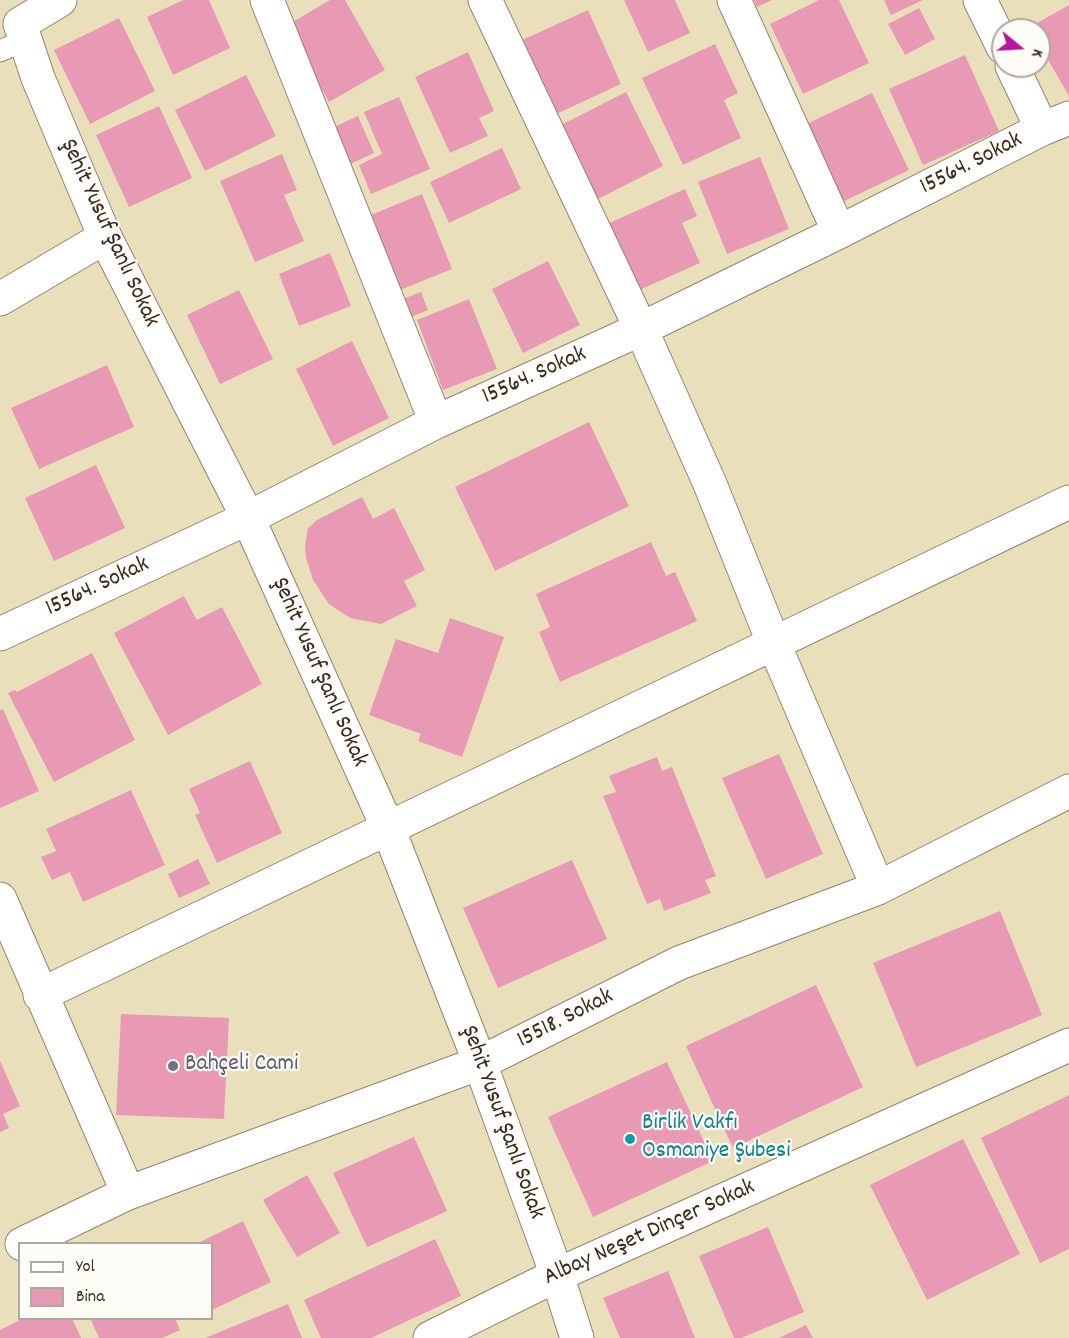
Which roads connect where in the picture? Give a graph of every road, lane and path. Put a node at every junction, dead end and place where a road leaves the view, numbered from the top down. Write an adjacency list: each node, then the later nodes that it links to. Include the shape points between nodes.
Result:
1 (60, 0): 7 (street)
2 (267, 0): 14 (street)
3 (485, 0): 13 (street)
4 (734, 0): 10 (street)
5 (980, 0): 6 (street)
6 (991, 22)
7 (15, 38): 11 (street, Şehit Yusuf Şanlı Sokak, via 38,78)
8 (1021, 78): 9 (street)
9 (1056, 123): 10 (street, 15564. Sokak)
10 (839, 232): 13 (street, 15564. Sokak)
11 (105, 237): 12 (street); 16 (street, Şehit Yusuf Şanlı Sokak)
12 (0, 299)
13 (641, 329): 14 (street, 15564. Sokak); 18 (street, via 710,484)
14 (436, 422): 16 (street, 15564. Sokak)
15 (1069, 502): 18 (street)
16 (248, 518): 17 (street, 15564. Sokak); 20 (street, Şehit Yusuf Şanlı Sokak)
17 (0, 634)
18 (774, 644): 20 (street); 21 (street)
19 (1069, 791): 21 (street, 15518. Sokak)
20 (388, 828): 23 (street); 25 (street, Şehit Yusuf Şanlı Sokak)
21 (878, 888): 25 (street, 15518. Sokak, via 679,963)
22 (0, 899): 23 (street)
23 (40, 995): 26 (street)
24 (1069, 1045): 30 (street, Albay Neşet Dinçer Sokak)
25 (480, 1063): 26 (street, 15518. Sokak); 30 (street, Şehit Yusuf Şanlı Sokak)
26 (128, 1192): 27 (street, 15518. Sokak)
27 (25, 1242)
28 (18, 1245): 29 (street, 15518. Sokak)
29 (0, 1254)
30 (557, 1275): 31 (street, Albay Neşet Dinçer Sokak); 32 (street, Şehit Yusuf Şanlı Sokak)
31 (430, 1338)
32 (576, 1338)

